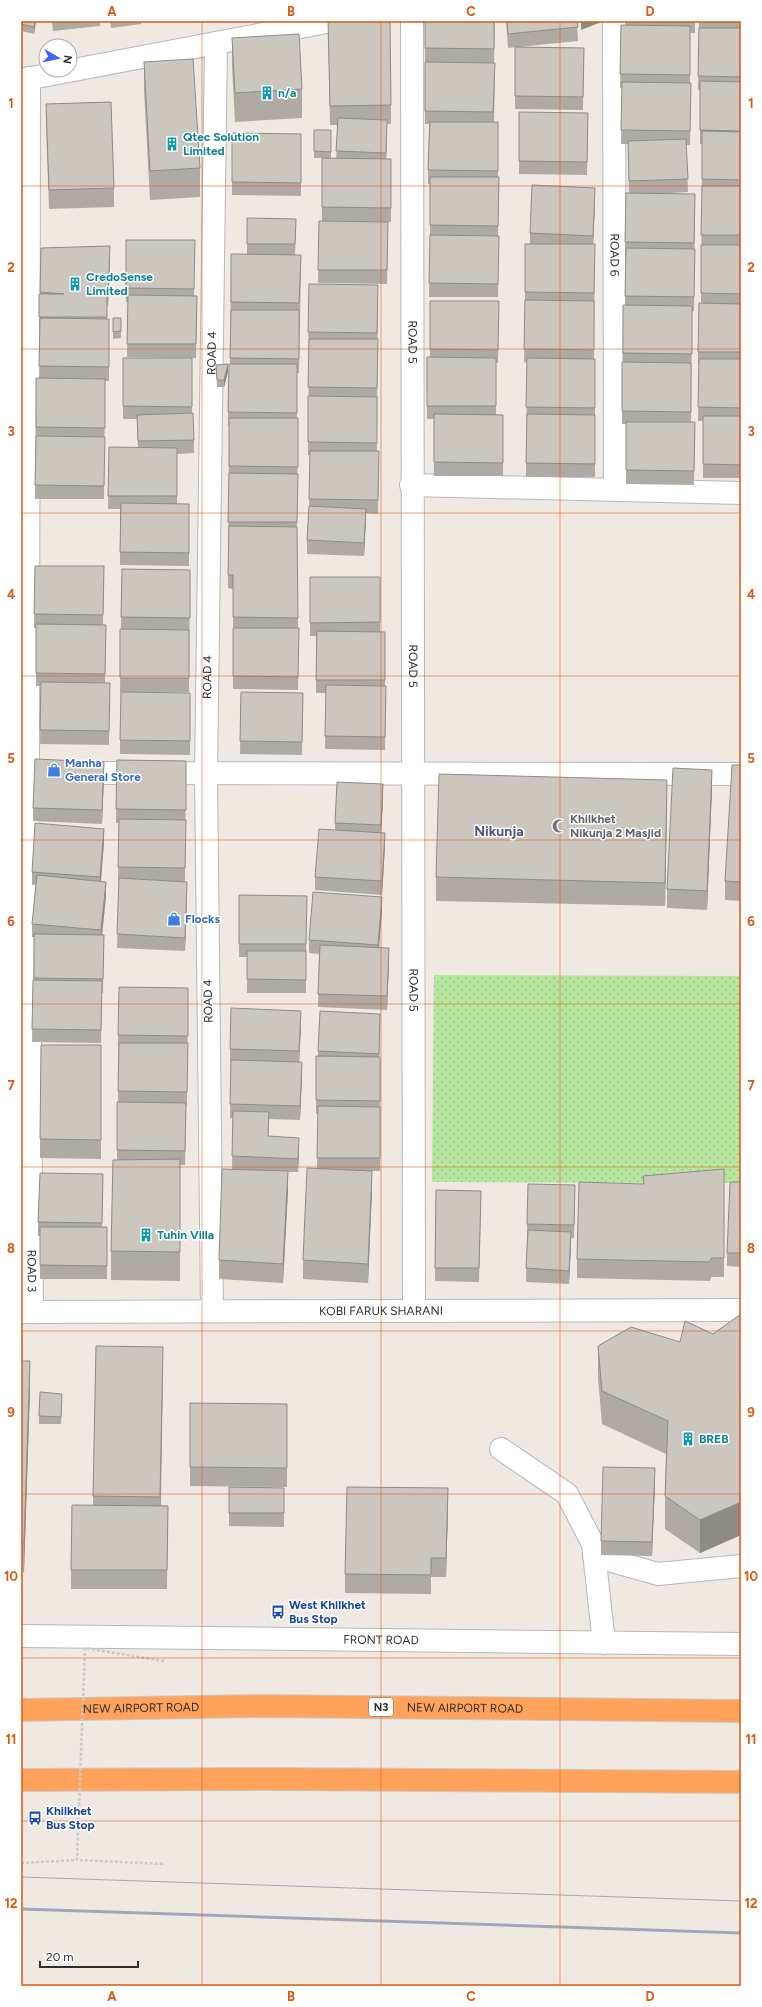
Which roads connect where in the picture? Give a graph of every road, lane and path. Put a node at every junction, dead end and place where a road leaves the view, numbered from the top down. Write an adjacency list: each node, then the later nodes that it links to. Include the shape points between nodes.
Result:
1 (332, 21): 4 (street)
2 (412, 21): 6 (street, ROAD 5)
3 (614, 21): 7 (street, ROAD 6)
4 (216, 43): 5 (street); 10 (street, ROAD 4)
5 (25, 79): 9 (street, ROAD 3)
6 (411, 485): 7 (street); 11 (street, ROAD 5)
7 (615, 489): 8 (street)
8 (741, 492)
9 (25, 773): 10 (street); 16 (street, ROAD 3)
10 (206, 774): 11 (street); 14 (street, ROAD 4)
11 (412, 774): 12 (street); 15 (street, ROAD 5)
12 (741, 774)
13 (741, 1310): 15 (street, KOBI FARUK SHARANI)
14 (212, 1311): 15 (street, KOBI FARUK SHARANI); 16 (street, KOBI FARUK SHARANI)
15 (414, 1311)
16 (26, 1312)
17 (501, 1449): 18 (street, via 567,1494 593,1544)
18 (594, 1556): 19 (street, via 658,1574); 21 (street)
19 (741, 1566)
20 (21, 1636): 21 (street, FRONT ROAD)
21 (604, 1643): 22 (street, FRONT ROAD)
22 (741, 1644)
23 (164, 1661): 28 (path, bridge, via 85,1648)
24 (21, 1710): 25 (highway, NEW AIRPORT ROAD / N3, via 263,1706)
25 (741, 1710)
26 (21, 1780): 27 (highway)
27 (741, 1782)
28 (78, 1860): 29 (path); 30 (path, bridge)
29 (21, 1863)
30 (165, 1864)

